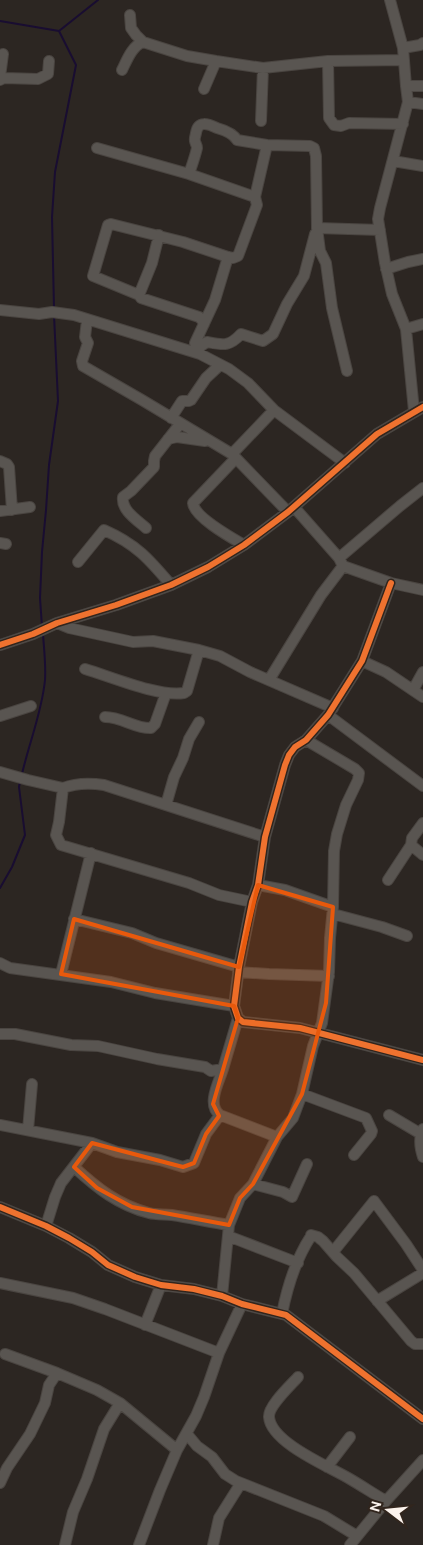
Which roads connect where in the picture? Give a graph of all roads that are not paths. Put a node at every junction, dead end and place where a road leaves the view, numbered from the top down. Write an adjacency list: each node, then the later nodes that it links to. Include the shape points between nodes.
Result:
1 (390, 0): 5 (street)
2 (130, 15): 3 (street, via 131,28)
3 (144, 42): 9 (street, via 187,56); 12 (street, via 138,44)
4 (423, 43): 5 (street)
5 (403, 48): 7 (street)
6 (3, 54): 13 (street)
7 (404, 60): 10 (street); 14 (street)
8 (49, 61): 13 (street, via 48,74 38,79)
9 (216, 61): 11 (street); 16 (street)
10 (328, 61): 11 (street); 20 (street, via 329,118 334,125)
11 (263, 68): 19 (street)
12 (122, 70)
13 (0, 78)
14 (406, 86): 15 (street); 17 (street)
15 (423, 86)
16 (204, 89)
17 (408, 102): 18 (street); 20 (street)
18 (423, 104)
19 (261, 121)
20 (403, 124): 23 (street)
21 (267, 145): 25 (street, via 237,140 222,129 208,124 199,125 195,139 197,148); 26 (street); 27 (street, via 314,148)
22 (96, 148): 25 (street)
23 (393, 161): 24 (street); 28 (street, via 380,208)
24 (423, 166)
25 (189, 174): 26 (street)
26 (255, 197): 30 (street, via 257,205 238,256)
27 (317, 228): 28 (street); 39 (street, via 304,276 273,334 262,341 241,334 225,345 207,342); 41 (street)
28 (380, 230): 32 (street)
29 (159, 235): 30 (street); 33 (street, via 152,264); 33 (street, via 108,225 93,276)
30 (228, 257): 36 (street)
31 (423, 259): 32 (street)
32 (386, 269): 38 (street)
33 (139, 295): 36 (street, via 143,300 198,317)
34 (0, 310): 35 (street, via 52,312)
35 (87, 320): 39 (street); 44 (street, via 85,337 88,344 83,366)
36 (204, 324): 39 (street, via 195,343)
37 (423, 324): 38 (street)
38 (406, 329): 42 (street)
39 (199, 351): 40 (street)
40 (220, 365): 43 (street, via 248,383); 44 (street, via 190,401 182,401)
41 (347, 371)
42 (419, 409): 49 (street, via 377,434)
43 (274, 410): 47 (street); 49 (street)
44 (175, 421): 45 (street); 46 (street)
45 (168, 439): 46 (street); 55 (street, via 156,456 154,467 123,497 127,511)
46 (209, 441): 47 (street)
47 (234, 456): 52 (street); 56 (street, via 193,505 197,513)
48 (0, 461): 53 (street, via 9,467)
49 (344, 463): 52 (street)
50 (423, 488): 58 (street, via 393,511)
51 (30, 507): 53 (street)
52 (291, 509): 56 (street); 58 (street)
53 (12, 510): 54 (street)
54 (0, 511)
55 (146, 528)
56 (244, 545): 60 (street)
57 (78, 562): 60 (street, via 104,530 146,556)
58 (341, 562): 59 (street); 68 (street)
59 (391, 583): 61 (street); 65 (street)
60 (171, 585): 62 (street)
61 (423, 590)
62 (54, 624): 63 (street); 64 (street, via 133,642)
63 (0, 645)
64 (198, 650): 68 (street, via 220,656); 70 (street, via 187,691)
65 (362, 661): 69 (street); 73 (street)
66 (85, 669): 70 (street)
67 (423, 672): 69 (street)
68 (269, 680): 73 (street)
69 (413, 690): 71 (street)
70 (166, 693): 75 (street, via 151,728)
71 (423, 697)
72 (30, 706): 74 (street)
73 (330, 712): 77 (street); 79 (street)
74 (0, 716)
75 (105, 717)
76 (199, 722): 81 (street, via 189,739)
77 (306, 740): 83 (street, via 289,755); 90 (street, via 359,773 337,834)
78 (5, 774): 80 (street)
79 (423, 786)
80 (63, 788): 81 (street, via 104,785); 85 (street, via 57,839 68,848)
81 (166, 805): 83 (street)
82 (423, 823): 84 (street)
83 (266, 837): 88 (street)
84 (410, 846): 86 (street); 87 (street)
85 (90, 852): 89 (street, via 219,895); 91 (street)
86 (423, 855)
87 (388, 880)
88 (258, 884): 89 (street); 90 (street, via 285,890)
89 (252, 902): 94 (street)
90 (333, 910): 92 (street); 96 (street)
91 (74, 919): 94 (street, via 132,933); 95 (street)
92 (407, 936)
93 (0, 963): 95 (street, via 10,968)
94 (239, 970): 96 (street); 97 (street)
95 (61, 974): 97 (street)
96 (329, 976): 99 (street)
97 (234, 1006): 98 (street)
98 (238, 1018): 99 (street, via 243,1022); 102 (street)
99 (318, 1032): 101 (street); 104 (street)
100 (0, 1034): 102 (street, via 98,1046 205,1066 211,1070)
101 (423, 1060)
102 (223, 1069): 105 (street, via 213,1104)
103 (32, 1084): 108 (street)
104 (302, 1094): 110 (street, via 293,1118); 112 (street, via 366,1118 372,1131)
105 (220, 1115): 110 (street); 111 (street, via 206,1134 194,1163 183,1167)
106 (389, 1115): 109 (street)
107 (0, 1125): 108 (street)
108 (28, 1130): 111 (street)
109 (422, 1131): 113 (street)
110 (277, 1137): 116 (street)
111 (92, 1143): 115 (street)
112 (354, 1155)
113 (423, 1157)
114 (307, 1164): 116 (street, via 292,1197)
115 (74, 1167): 118 (street, via 61,1182); 119 (street, via 97,1188 132,1207)
116 (253, 1184): 119 (street, via 240,1198)
117 (0, 1207): 118 (street)
118 (46, 1226): 124 (street, via 108,1265)
119 (229, 1231): 121 (street); 125 (street)
120 (332, 1252): 121 (street, via 323,1241 311,1235); 122 (street, via 374,1201); 126 (street)
121 (298, 1263): 128 (street)
122 (423, 1271): 126 (street)
123 (0, 1283): 129 (street, via 73,1298)
124 (161, 1285): 125 (street); 129 (street)
125 (222, 1296): 127 (street)
126 (377, 1301): 130 (street, via 411,1341)
127 (242, 1304): 128 (street); 131 (street)
128 (282, 1314): 136 (street)
129 (145, 1325): 131 (street)
130 (423, 1344)
131 (219, 1353): 137 (street, via 204,1398)
132 (5, 1354): 133 (street)
133 (57, 1373): 135 (street); 142 (street, via 30,1434)
134 (298, 1377): 141 (street, via 273,1406 270,1420 282,1438)
135 (120, 1403): 139 (street); 146 (street, via 104,1429 73,1512)
136 (423, 1419)
137 (187, 1434): 139 (street); 143 (street, via 225,1474)
138 (350, 1437): 141 (street)
139 (177, 1450): 147 (street)
140 (423, 1460): 144 (street)
141 (327, 1467): 144 (street)
142 (0, 1483)
143 (242, 1483): 145 (street, via 324,1516); 148 (street, via 219,1518)
144 (386, 1501): 145 (street)
145 (357, 1536): 149 (street)
146 (65, 1545)
147 (139, 1545)
148 (213, 1545)
149 (350, 1545)

